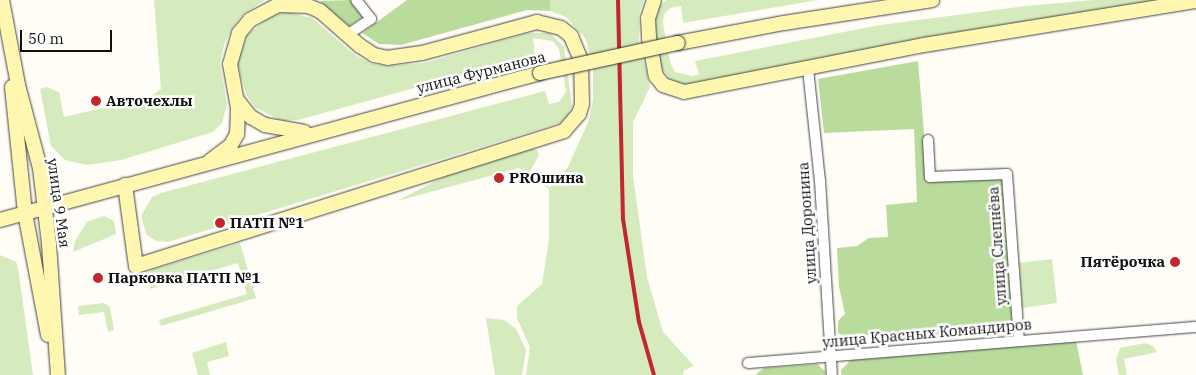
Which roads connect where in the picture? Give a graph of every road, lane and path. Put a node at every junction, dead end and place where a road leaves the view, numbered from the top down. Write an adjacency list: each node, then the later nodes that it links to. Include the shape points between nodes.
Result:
1 (2, 0): 7 (street, улица 9 Мая)
2 (356, 0): 6 (street, via 371,19)
3 (654, 0): 8 (street, via 648,18 649,38 656,76 663,85 684,92 705,90)
4 (932, 0): 10 (street, улица Фурманова, bridge, via 678,43 540,73)
5 (1196, 1): 8 (street, via 924,45)
6 (347, 35): 9 (street, via 320,11 308,6 278,5 263,11 239,33 232,48 230,64); 13 (street, via 374,55 404,58 524,24 548,22 571,36 577,48 582,85 579,114 564,131 136,266)
7 (8, 39): 14 (street, улица 9 Мая, via 40,168); 15 (street, улица 9 Мая)
8 (808, 69): 19 (street, улица Доронина, via 820,181)
9 (234, 93): 10 (street, via 251,117 264,125 295,132); 12 (street, via 238,108 237,134 231,145)
10 (320, 131): 12 (street, улица Фурманова)
11 (928, 140): 18 (street, улица Слепнёва, via 930,177 1007,174)
12 (210, 161): 13 (street, улица Фурманова)
13 (125, 185): 14 (street, улица Фурманова)
14 (45, 207): 15 (street, улица Фурманова); 21 (street, улица 9 Мая)
15 (25, 213): 16 (street, улица Фурманова); 21 (street, улица 9 Мая)
16 (0, 220)
17 (1196, 327): 18 (street, улица Красных Командиров)
18 (1019, 341): 19 (street, улица Красных Командиров)
19 (831, 356): 20 (street, улица Красных Командиров); 22 (street, улица Доронина)
20 (748, 363)
21 (57, 375)
22 (832, 375)

